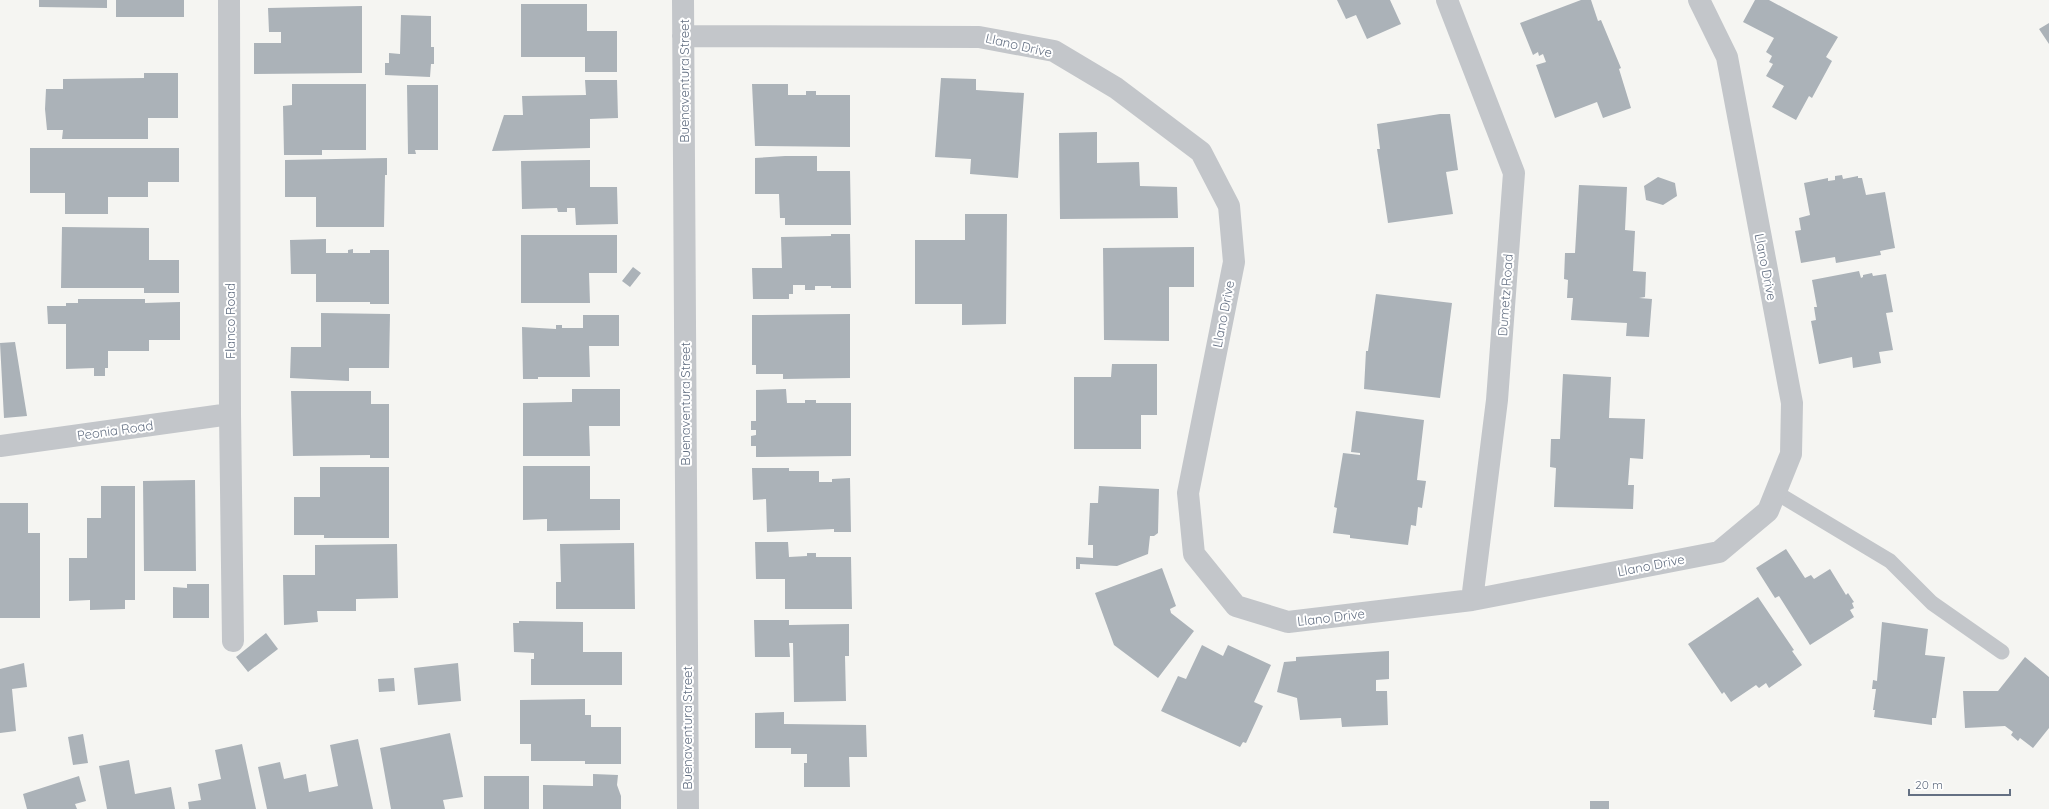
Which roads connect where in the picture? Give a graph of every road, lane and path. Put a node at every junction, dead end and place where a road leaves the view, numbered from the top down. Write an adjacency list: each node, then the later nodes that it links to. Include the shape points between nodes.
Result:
1 (229, 0): 6 (street, Flanco Road)
2 (683, 0): 5 (street, Buenaventura Street)
3 (1447, 0): 9 (street, Dumetz Road, via 1514,174 1498,400)
4 (1699, 0): 8 (street, Llano Drive, via 1727,56 1792,403 1790,454)
5 (683, 36): 9 (street, Llano Drive, via 979,36 1054,51 1116,88 1200,152 1229,206 1234,262 1188,493 1194,554 1236,606 1288,622); 12 (street, Buenaventura Street)
6 (230, 414): 7 (street, Peonia Road); 10 (street, Flanco Road)
7 (0, 446)
8 (1775, 492): 9 (street, Llano Drive, via 1768,511 1719,552); 11 (lane, via 1890,560 1932,603)
9 (1472, 600)
10 (233, 641)
11 (2002, 652)
12 (688, 809)

